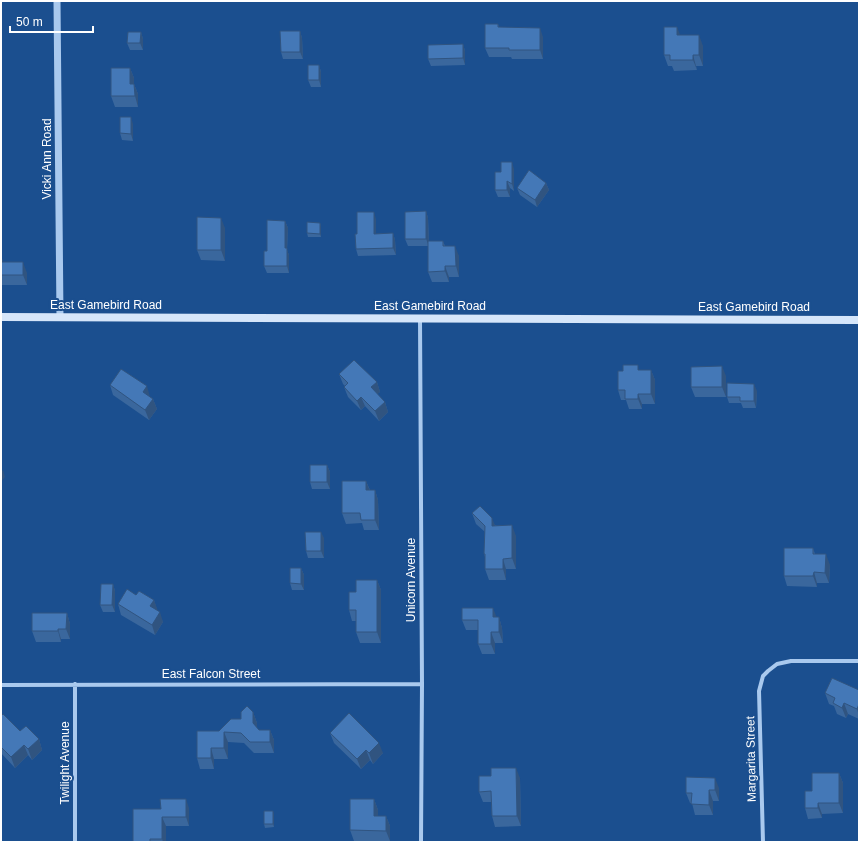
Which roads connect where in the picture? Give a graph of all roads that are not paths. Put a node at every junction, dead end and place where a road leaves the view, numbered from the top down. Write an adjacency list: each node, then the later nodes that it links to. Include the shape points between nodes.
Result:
1 (57, 1): 3 (street, Vicki Ann Road)
2 (1, 317): 3 (main road, East Gamebird Road)
3 (60, 317): 4 (main road, East Gamebird Road)
4 (420, 318): 5 (main road, East Gamebird Road); 8 (street, Unicorn Avenue)
5 (859, 320)
6 (859, 661): 12 (street, Margarita Street, via 791,661 777,664 763,676 759,691)
7 (74, 684): 8 (street, East Falcon Street); 9 (street, East Falcon Street); 10 (street, Twilight Avenue)
8 (422, 684): 11 (street, Unicorn Avenue)
9 (1, 685)
10 (75, 842)
11 (421, 842)
12 (763, 842)

